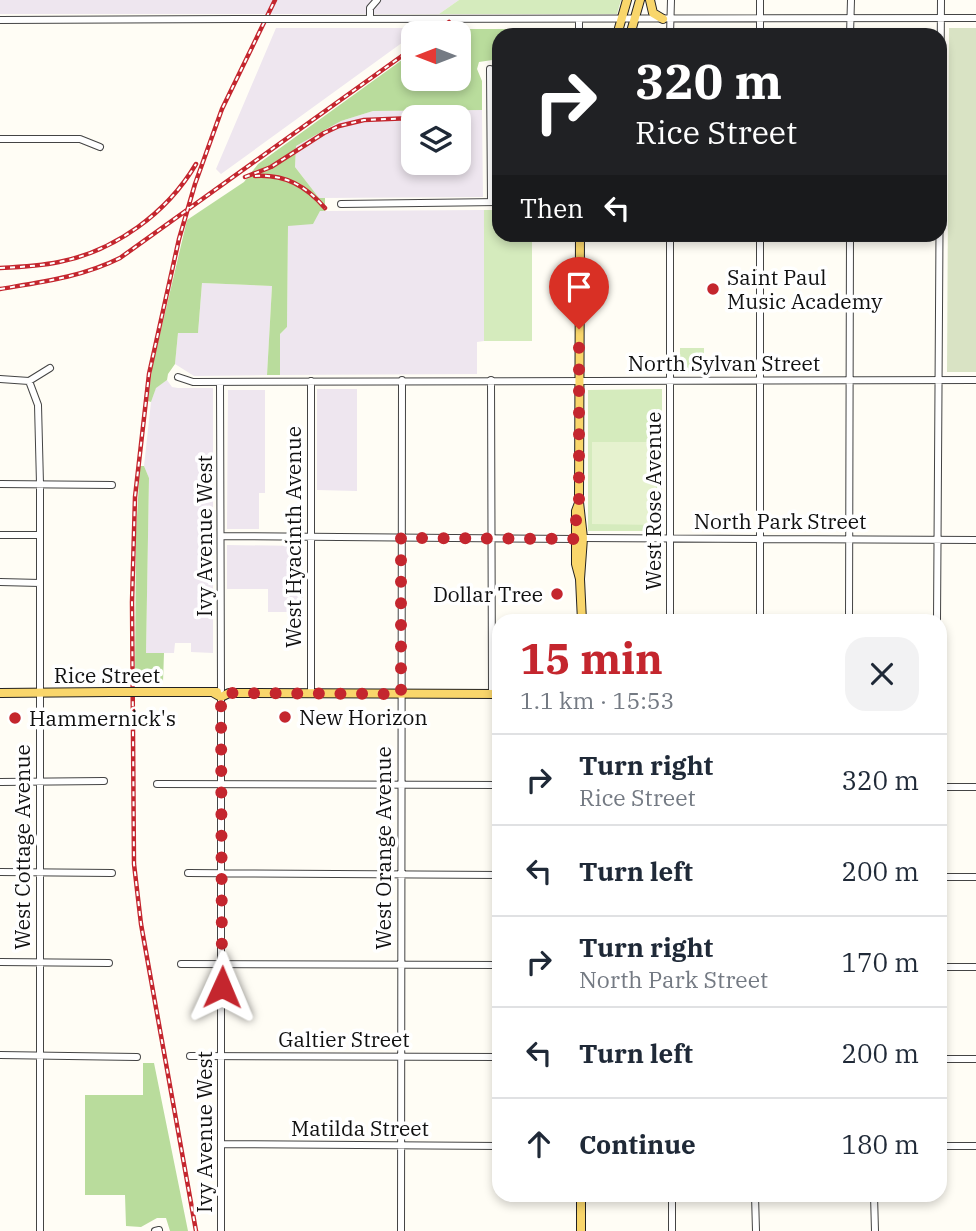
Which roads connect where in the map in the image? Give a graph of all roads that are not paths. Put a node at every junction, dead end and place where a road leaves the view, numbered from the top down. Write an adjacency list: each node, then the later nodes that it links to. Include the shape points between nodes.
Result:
1 (377, 0): 10 (street, via 370,8)
2 (627, 0): 11 (main road)
3 (640, 0): 18 (main road)
4 (650, 0): 12 (main road, via 653,13)
5 (671, 0): 12 (street)
6 (760, 0): 13 (street)
7 (851, 0): 14 (street)
8 (941, 0): 15 (street)
9 (976, 18): 15 (street)
10 (370, 19): 16 (street, bridge); 17 (street)
11 (621, 19): 17 (street); 18 (street); 20 (main road)
12 (667, 19): 13 (street); 18 (street); 22 (street)
13 (760, 19): 14 (street); 23 (street)
14 (850, 19): 15 (street); 24 (street)
15 (941, 19): 25 (street)
16 (0, 20)
17 (579, 20): 19 (street)
18 (635, 20): 21 (main road)
19 (579, 28)
20 (619, 28)
21 (632, 28)
22 (669, 28)
23 (760, 28)
24 (850, 28)
25 (941, 28)
26 (490, 69): 27 (street)
27 (492, 122)
28 (0, 139): 29 (street, via 80,139)
29 (100, 147)
30 (492, 202): 31 (street)
31 (341, 204)
32 (580, 242): 49 (main road)
33 (670, 242): 42 (street, West Rose Avenue)
34 (760, 242): 43 (street)
35 (850, 242): 44 (street)
36 (940, 242): 45 (street)
37 (50, 368): 47 (street)
38 (178, 377): 50 (street, North Sylvan Street)
39 (0, 379): 47 (street)
40 (402, 380): 41 (street, North Sylvan Street); 48 (street, North Sylvan Street); 59 (street, West Orange Avenue)
41 (491, 380): 49 (street, North Sylvan Street); 58 (street)
42 (670, 380): 43 (street, North Sylvan Street); 49 (street, North Sylvan Street); 60 (street, West Rose Avenue)
43 (760, 380): 44 (street, North Sylvan Street); 62 (street)
44 (850, 380): 45 (street, North Sylvan Street); 63 (street)
45 (939, 380): 46 (street, North Sylvan Street); 64 (street)
46 (976, 380)
47 (29, 381): 52 (street, West Cottage Avenue, via 38,405)
48 (311, 381): 50 (street, North Sylvan Street); 57 (street, West Hyacinth Avenue)
49 (579, 381): 61 (main road)
50 (220, 382): 56 (street, Ivy Avenue West)
51 (0, 484): 52 (street)
52 (40, 484): 53 (street); 55 (street, West Cottage Avenue)
53 (111, 485)
54 (0, 535): 55 (street)
55 (40, 535): 67 (street, West Cottage Avenue)
56 (222, 536): 57 (street, North Park Street); 76 (street, Ivy Avenue West)
57 (311, 536): 59 (street, North Park Street); 77 (street, West Hyacinth Avenue)
58 (491, 537): 59 (street, North Park Street); 61 (street, North Park Street); 68 (street)
59 (401, 538): 78 (street, West Orange Avenue)
60 (671, 538): 61 (street, North Park Street); 62 (street, North Park Street); 70 (street, West Rose Avenue)
61 (579, 539): 69 (main road)
62 (760, 539): 63 (street, North Park Street); 71 (street)
63 (850, 539): 64 (street, North Park Street); 72 (street)
64 (938, 540): 65 (street, North Park Street); 73 (street)
65 (976, 540)
66 (0, 582): 67 (street)
67 (40, 583): 75 (street, West Cottage Avenue)
68 (493, 614)
69 (582, 614)
70 (670, 614)
71 (760, 614)
72 (849, 614)
73 (937, 614)
74 (0, 693): 75 (main road, Rice Street)
75 (39, 693): 76 (main road, Rice Street, bridge); 81 (street, West Cottage Avenue)
76 (221, 693): 77 (main road, Rice Street); 84 (street, Ivy Avenue West)
77 (310, 693): 78 (main road, Rice Street)
78 (401, 694): 79 (main road, Rice Street); 85 (street, West Orange Avenue)
79 (492, 694)
80 (0, 782): 81 (street)
81 (41, 782): 82 (street); 90 (street, West Cottage Avenue)
82 (104, 782)
83 (157, 783): 84 (street)
84 (222, 783): 85 (street); 93 (street, Ivy Avenue West)
85 (400, 785): 86 (street); 94 (street, West Orange Avenue)
86 (492, 785)
87 (947, 787): 88 (street)
88 (976, 787)
89 (0, 872): 90 (street)
90 (41, 872): 91 (street); 99 (street, West Cottage Avenue)
91 (112, 873)
92 (188, 873): 93 (street)
93 (222, 873): 94 (street); 102 (street, Ivy Avenue West)
94 (401, 874): 95 (street); 104 (street, West Orange Avenue)
95 (492, 875)
96 (947, 877): 97 (street)
97 (976, 877)
98 (0, 962): 99 (street)
99 (41, 963): 100 (street); 108 (street, West Cottage Avenue)
100 (109, 964)
101 (181, 964): 102 (street)
102 (222, 964): 104 (street); 111 (street, Ivy Avenue West)
103 (492, 965): 104 (street)
104 (401, 966): 112 (street, West Orange Avenue)
105 (947, 967): 106 (street)
106 (976, 967)
107 (0, 1055): 108 (street)
108 (41, 1056): 110 (street); 125 (street, West Cottage Avenue)
109 (190, 1056): 111 (street, Galtier Street)
110 (137, 1057)
111 (221, 1057): 112 (street, Galtier Street); 116 (street, Ivy Avenue West)
112 (401, 1057): 113 (street, Galtier Street); 117 (street, West Orange Avenue)
113 (492, 1057)
114 (947, 1059): 115 (street)
115 (976, 1059)
116 (221, 1144): 117 (street, Matilda Street); 126 (street, Ivy Avenue West)
117 (401, 1146): 118 (street, Matilda Street); 127 (street, West Orange Avenue)
118 (492, 1146)
119 (947, 1146): 120 (street)
120 (976, 1146)
121 (581, 1202): 128 (main road)
122 (672, 1202): 129 (street)
123 (755, 1202): 130 (street)
124 (874, 1202): 131 (street)
125 (40, 1231)
126 (221, 1231)
127 (401, 1231)
128 (581, 1231)
129 (672, 1231)
130 (756, 1231)
131 (875, 1231)

